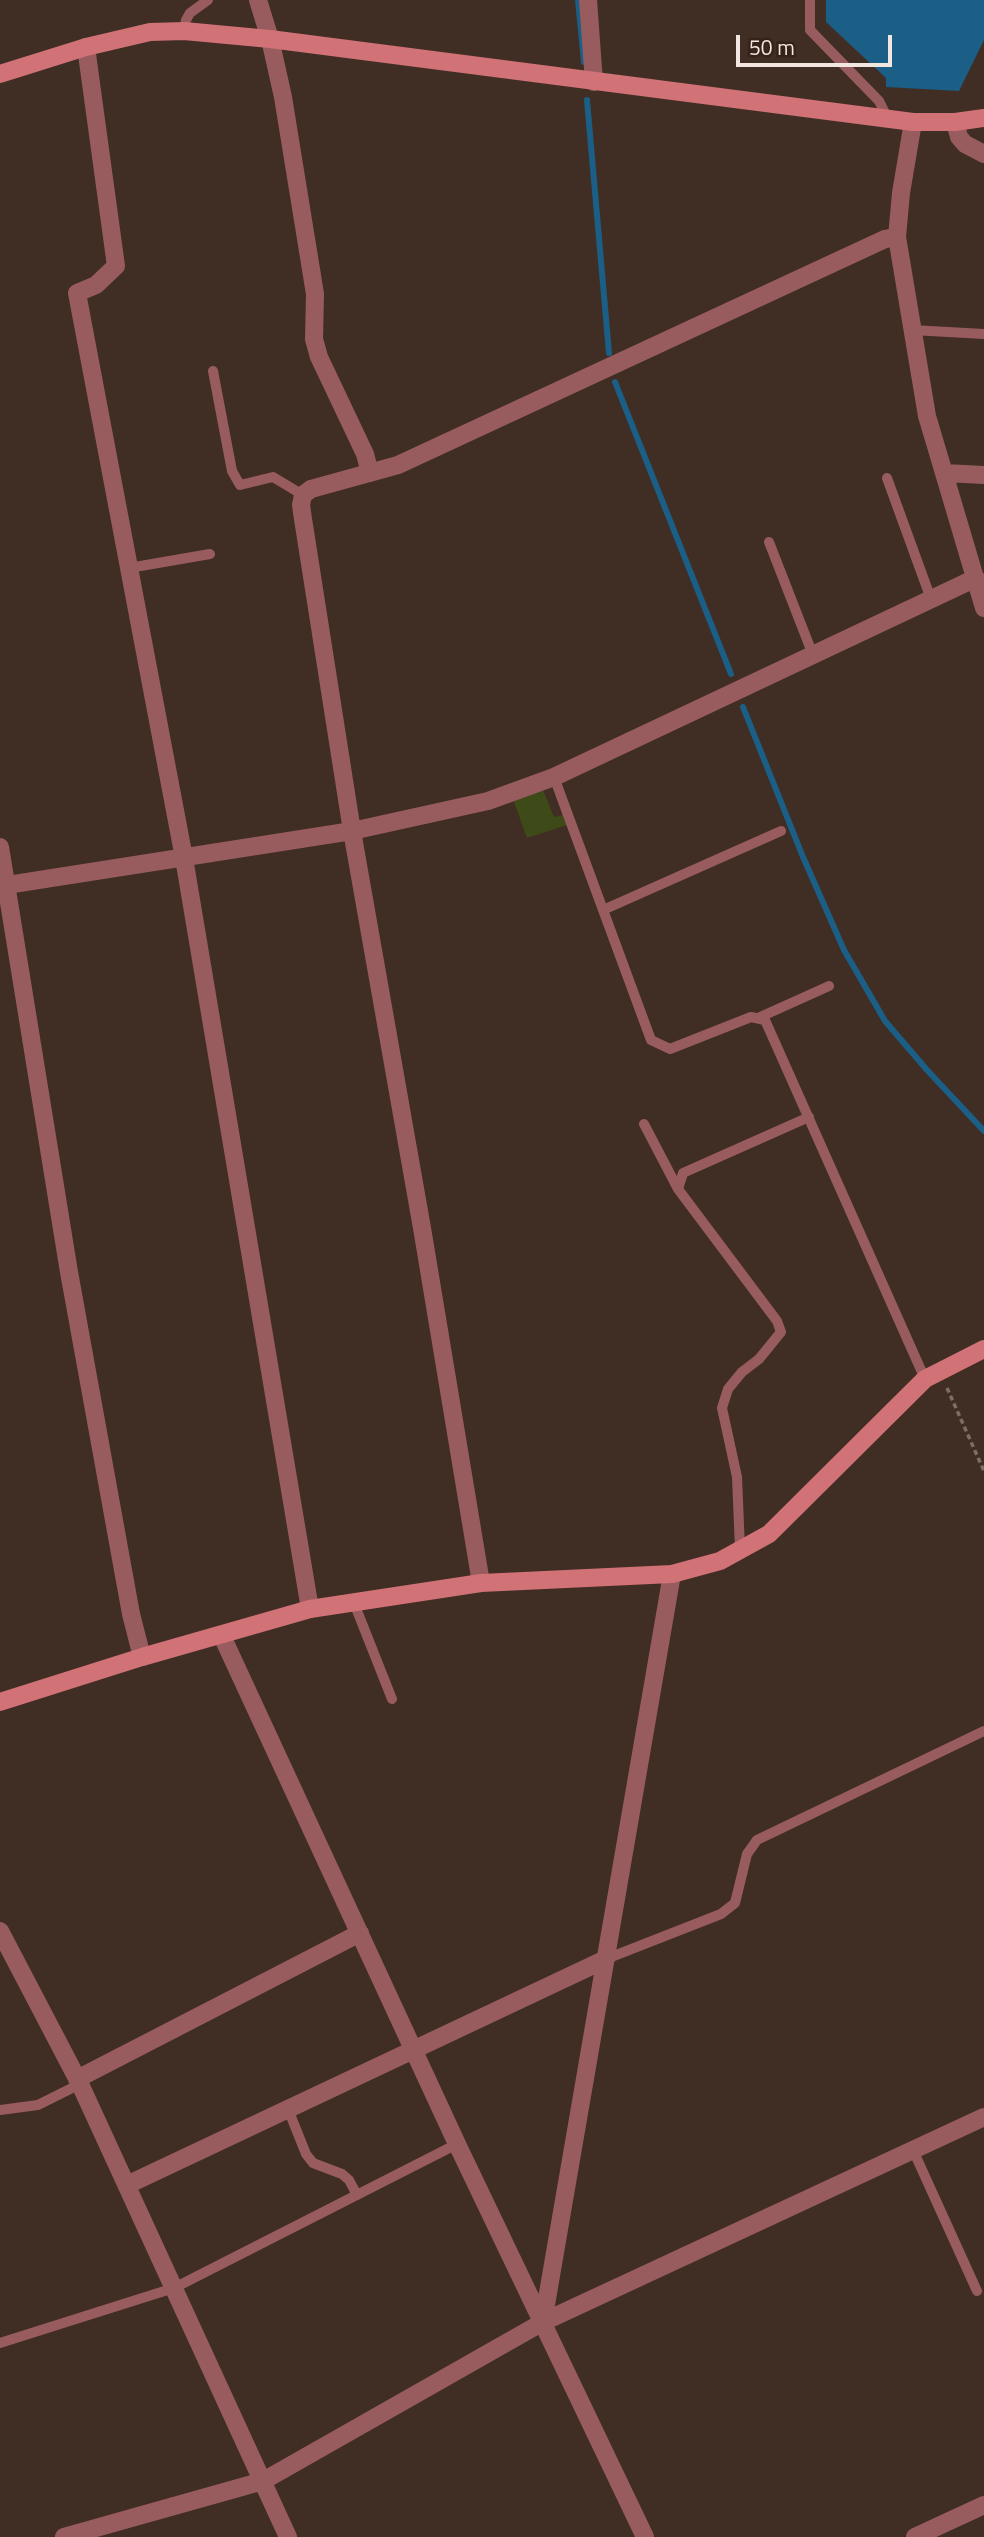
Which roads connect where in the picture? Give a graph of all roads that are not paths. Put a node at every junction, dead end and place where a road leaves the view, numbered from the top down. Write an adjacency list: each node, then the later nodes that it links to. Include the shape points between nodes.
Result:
1 (208, 0): 5 (lane, via 190,13)
2 (258, 0): 6 (street)
3 (588, 0): 9 (street)
4 (810, 0): 11 (lane, via 810,30 879,100)
5 (184, 31): 6 (street); 7 (street, via 150,33)
6 (270, 39): 9 (street); 20 (street, via 315,294 314,339)
7 (86, 47): 8 (street); 26 (street, via 116,266 96,285 77,293)
8 (0, 74)
9 (594, 82): 11 (street)
10 (983, 115): 13 (street)
11 (888, 118): 12 (street)
12 (913, 122): 13 (street); 15 (street)
13 (955, 122): 14 (street, via 965,144)
14 (984, 154)
15 (897, 237): 16 (street); 20 (street, via 884,239)
16 (912, 330): 17 (lane); 19 (street, via 928,416)
17 (984, 334)
18 (213, 372): 23 (lane, via 232,471 240,485 273,477)
19 (945, 473): 21 (street); 27 (street)
20 (370, 474): 23 (street)
21 (984, 475)
22 (887, 478): 28 (lane)
23 (303, 495): 32 (street)
24 (769, 541): 30 (lane)
25 (210, 554): 26 (lane)
26 (129, 568): 35 (street)
27 (976, 578): 28 (street); 29 (street)
28 (931, 599): 30 (street)
29 (984, 608)
30 (813, 655): 31 (street)
31 (554, 777): 32 (street, via 488,801); 37 (lane)
32 (352, 831): 35 (street); 47 (street)
33 (781, 831): 37 (lane)
34 (0, 846): 36 (street)
35 (184, 858): 36 (street); 49 (street)
36 (4, 886): 51 (street, via 69,1272)
37 (603, 910): 39 (lane, via 651,1040 670,1049)
38 (829, 986): 39 (lane)
39 (757, 1018): 40 (lane, via 765,1020)
40 (809, 1118): 42 (lane, via 684,1173); 44 (lane)
41 (644, 1124): 42 (lane)
42 (678, 1189): 45 (lane, via 781,1332 728,1390 722,1408 737,1477)
43 (984, 1349): 44 (street)
44 (932, 1375): 45 (street, via 769,1534)
45 (740, 1549): 46 (street, via 720,1561)
46 (672, 1574): 47 (street); 57 (street)
47 (481, 1583): 48 (street)
48 (354, 1602): 49 (street); 52 (lane)
49 (310, 1609): 50 (street)
50 (222, 1636): 51 (street); 56 (street)
51 (142, 1657): 53 (street)
52 (392, 1699)
53 (0, 1702)
54 (984, 1731): 57 (lane, via 757,1840 747,1854 735,1903 720,1914)
55 (0, 1931): 59 (street)
56 (359, 1933): 58 (street); 59 (street)
57 (606, 1959): 58 (street); 69 (street)
58 (413, 2049): 60 (street); 63 (street)
59 (78, 2081): 61 (lane, via 38,2105); 65 (street)
60 (288, 2109): 65 (street); 66 (lane, via 313,2163 342,2174)
61 (0, 2110)
62 (984, 2117): 64 (street)
63 (457, 2144): 66 (lane); 69 (street)
64 (914, 2150): 68 (lane); 69 (street)
65 (127, 2185): 67 (street)
66 (357, 2195): 67 (lane)
67 (174, 2288): 70 (lane); 71 (street)
68 (977, 2291)
69 (543, 2322): 71 (street); 75 (street)
70 (0, 2343)
71 (263, 2481): 73 (street); 74 (street)
72 (984, 2505): 76 (street)
73 (64, 2537)
74 (288, 2537)
75 (645, 2537)
76 (915, 2537)

